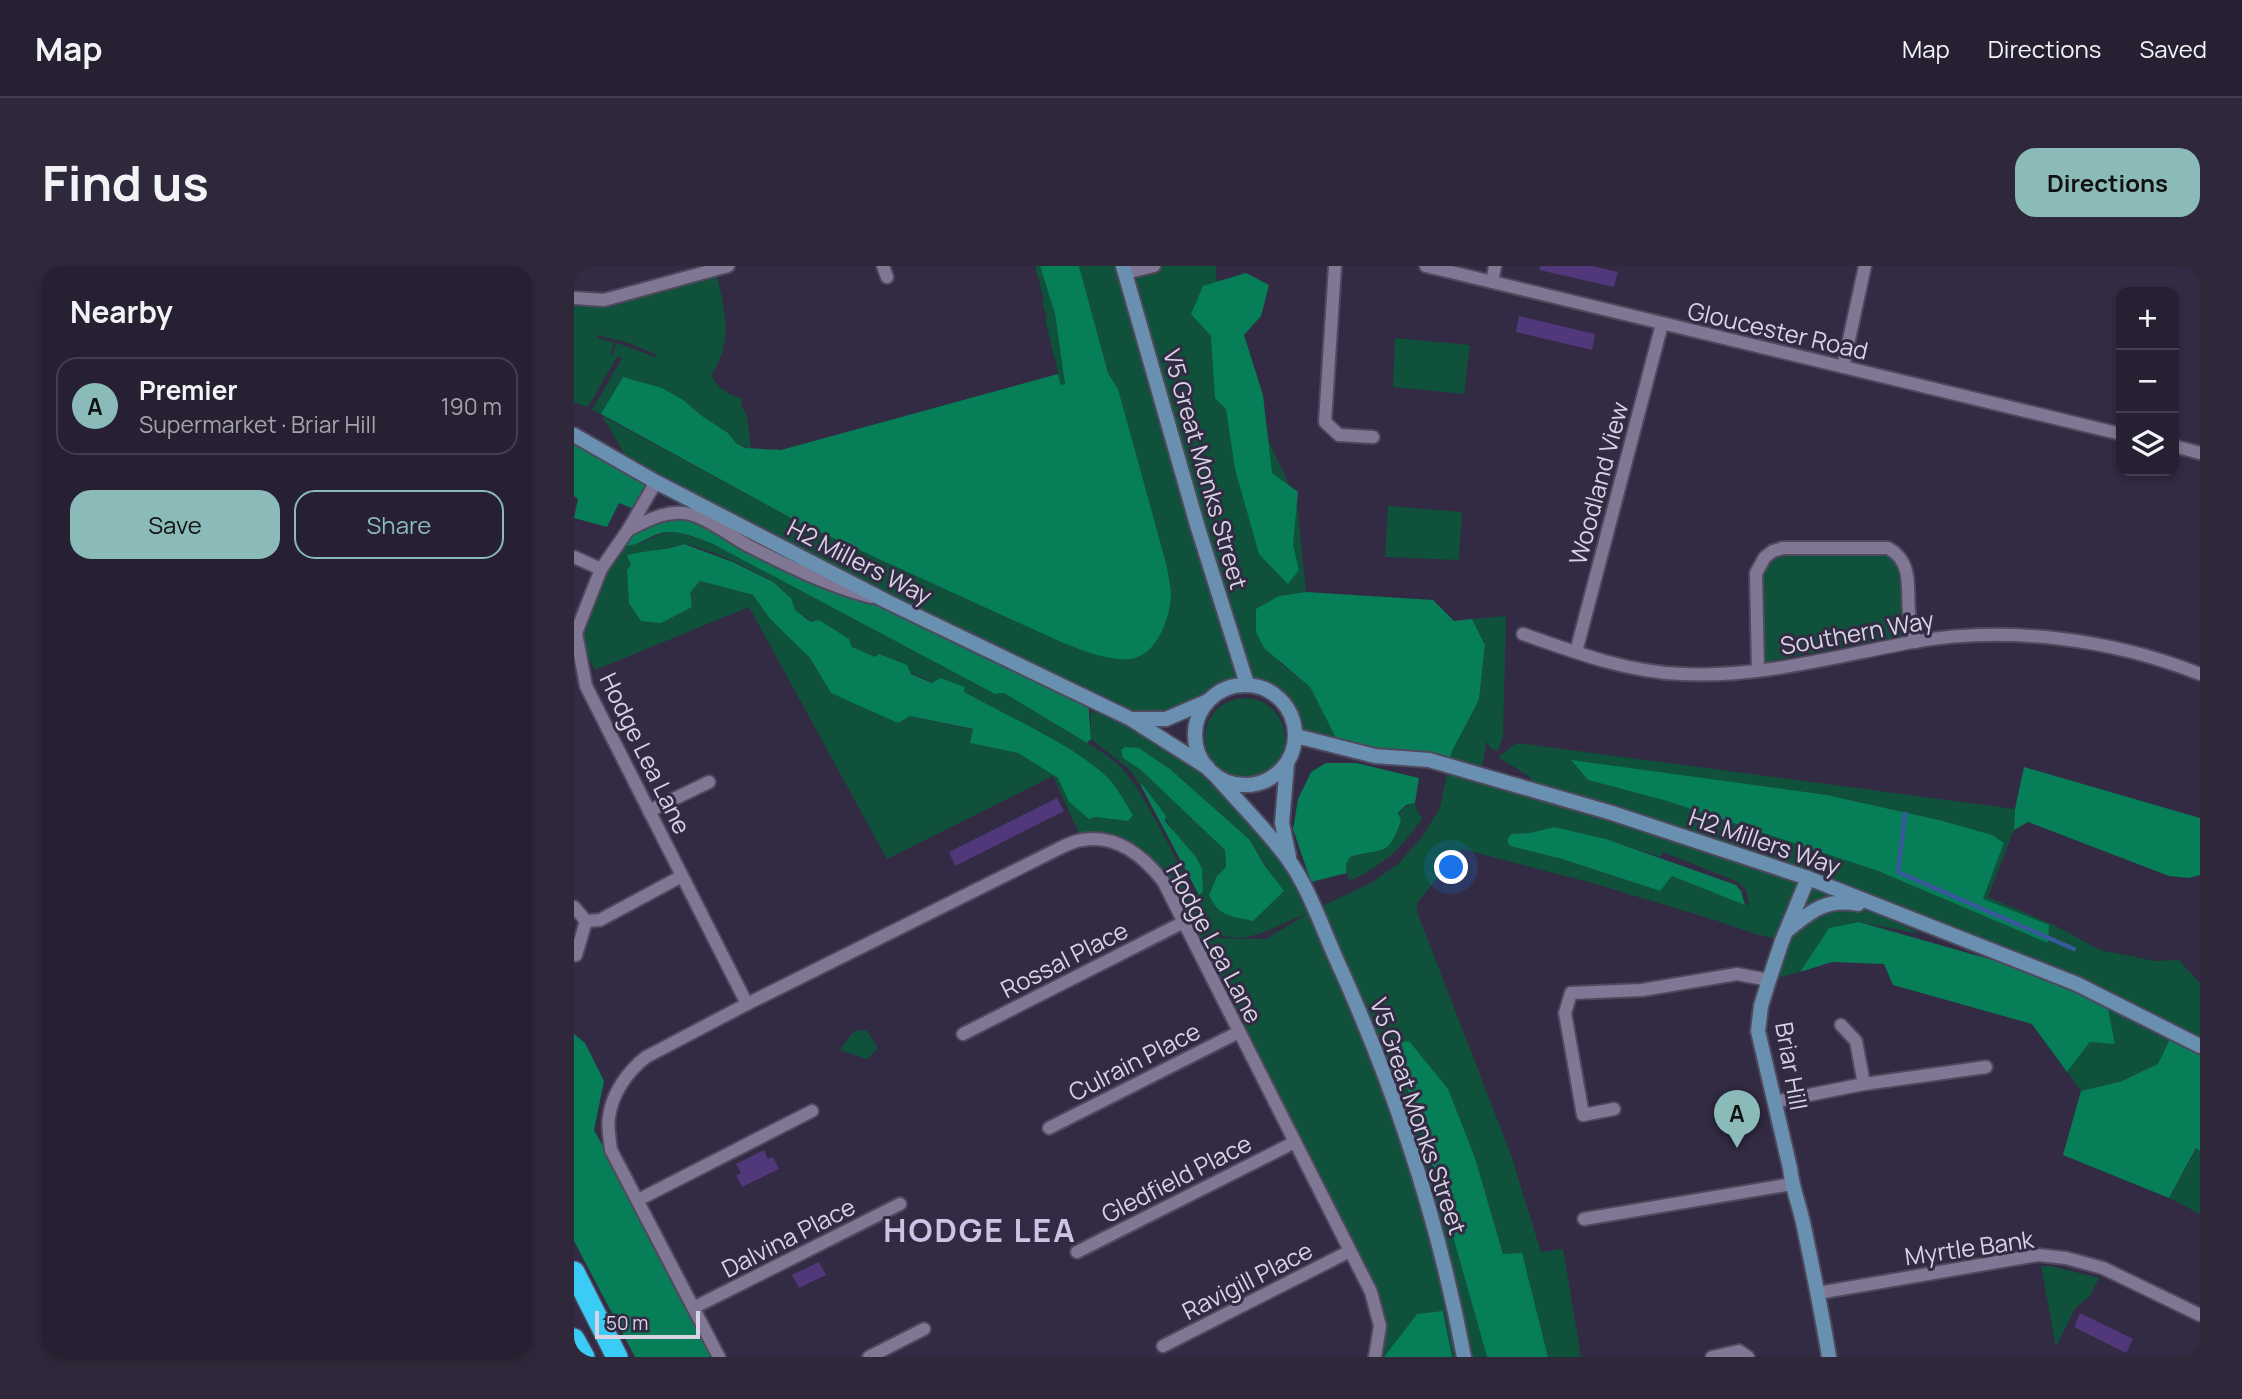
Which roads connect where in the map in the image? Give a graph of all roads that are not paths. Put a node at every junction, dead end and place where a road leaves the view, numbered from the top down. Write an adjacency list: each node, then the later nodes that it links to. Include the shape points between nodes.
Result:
1 (1154, 266): 7 (street)
2 (1335, 266): 14 (street, via 1325,422 1339,435)
3 (1426, 266): 8 (street, Gloucester Road)
4 (1495, 266): 8 (street)
5 (1865, 266): 11 (street)
6 (720, 267): 9 (street, via 604,300)
7 (1124, 270): 27 (street, V5 Great Monks Street)
8 (1492, 282): 10 (street, Gloucester Road)
9 (574, 298)
10 (1662, 324): 11 (street, Gloucester Road); 24 (street, Woodland View)
11 (1843, 368): 12 (street, Gloucester Road)
12 (2116, 433)
13 (574, 435): 17 (street, H2 Millers Way)
14 (1373, 437)
15 (2179, 447): 16 (street)
16 (2200, 453)
17 (656, 482): 18 (street, Hodge Lea Lane); 21 (street, H2 Millers Way)
18 (628, 530): 20 (street, Hodge Lea Lane); 21 (street, via 670,513 691,514 801,573)
19 (574, 558): 20 (street)
20 (601, 569): 34 (street, Hodge Lea Lane, via 576,633 578,646 586,686)
21 (888, 602): 29 (street, H2 Millers Way)
22 (1523, 634): 24 (street, Southern Way)
23 (1916, 642): 25 (street, Southern Way); 25 (street, via 1909,619 1907,572 1896,552 1888,548 1783,548 1765,557 1756,573); 26 (street, Southern Way, via 1965,636 2082,641)
24 (1576, 652): 25 (street, Southern Way, via 1623,666 1681,674)
25 (1758, 670)
26 (2200, 674)
27 (1247, 684): 28 (street, via 1228,687); 30 (street, via 1280,698 1292,714)
28 (1208, 701): 29 (street, H2 Millers Way, via 1166,719); 32 (street, via 1197,719 1195,740)
29 (1131, 719): 32 (street, H2 Millers Way)
30 (1296, 736): 31 (street); 37 (street, H2 Millers Way, via 1375,755 1429,760 1612,813)
31 (1286, 764): 32 (street, via 1269,779 1247,785 1224,781); 35 (street, V5 Great Monks Street, via 1282,823)
32 (1211, 772): 35 (street, V5 Great Monks Street)
33 (709, 782): 34 (street)
34 (649, 811): 36 (street, Hodge Lea Lane)
35 (1289, 860): 75 (street, V5 Great Monks Street, via 1394,1098 1451,1288)
36 (682, 876): 40 (street, via 600,920); 45 (street, Hodge Lea Lane)
37 (1808, 878): 39 (street, H2 Millers Way); 42 (street, Briar Hill)
38 (574, 907): 40 (street)
39 (1891, 909): 42 (street, via 1842,901 1817,908); 49 (street, H2 Millers Way, via 2077,984)
40 (586, 921): 43 (street)
41 (1184, 922): 45 (street, Hodge Lea Lane, via 1163,881 1147,862 1121,845 1082,840); 47 (street, Hodge Lea Lane); 48 (street, Rossal Place)
42 (1786, 931): 44 (street, Briar Hill)
43 (576, 955)
44 (1769, 980): 52 (street, Briar Hill, via 1758,1031); 53 (street, via 1738,974 1642,990 1571,993 1565,1013 1583,1115)
45 (747, 1004): 58 (street, Hodge Lea Lane, via 646,1057 619,1087 609,1116 611,1150)
46 (1841, 1025): 51 (street, via 1856,1041)
47 (1239, 1032): 55 (street, Culrain Place); 56 (street, Hodge Lea Lane)
48 (963, 1034)
49 (2200, 1046)
50 (1986, 1067): 51 (street)
51 (1864, 1084): 52 (street)
52 (1774, 1102): 57 (street, Briar Hill)
53 (1614, 1109)
54 (812, 1111): 58 (street)
55 (1049, 1128)
56 (1295, 1142): 61 (street, Gledfield Place); 62 (street, Hodge Lea Lane)
57 (1791, 1184): 60 (street); 64 (street, Briar Hill)
58 (638, 1200): 65 (street, Hodge Lea Lane)
59 (900, 1205): 65 (street, Dalvina Place)
60 (1584, 1219)
61 (1077, 1251)
62 (1350, 1251): 69 (street, Ravigill Place); 74 (street, Hodge Lea Lane, via 1371,1292 1380,1326)
63 (574, 1272): 71 (highway)
64 (1818, 1293): 66 (street, Myrtle Bank, via 2038,1255 2103,1268); 78 (street, Briar Hill)
65 (695, 1307): 72 (street, Hodge Lea Lane)
66 (2200, 1315)
67 (924, 1329): 73 (street)
68 (574, 1339): 70 (highway)
69 (1163, 1346)
70 (584, 1357)
71 (617, 1357)
72 (719, 1357)
73 (869, 1357)
74 (1375, 1357)
75 (1464, 1357)
76 (1712, 1357): 77 (street, via 1739,1351)
77 (1748, 1357)
78 (1829, 1357)

